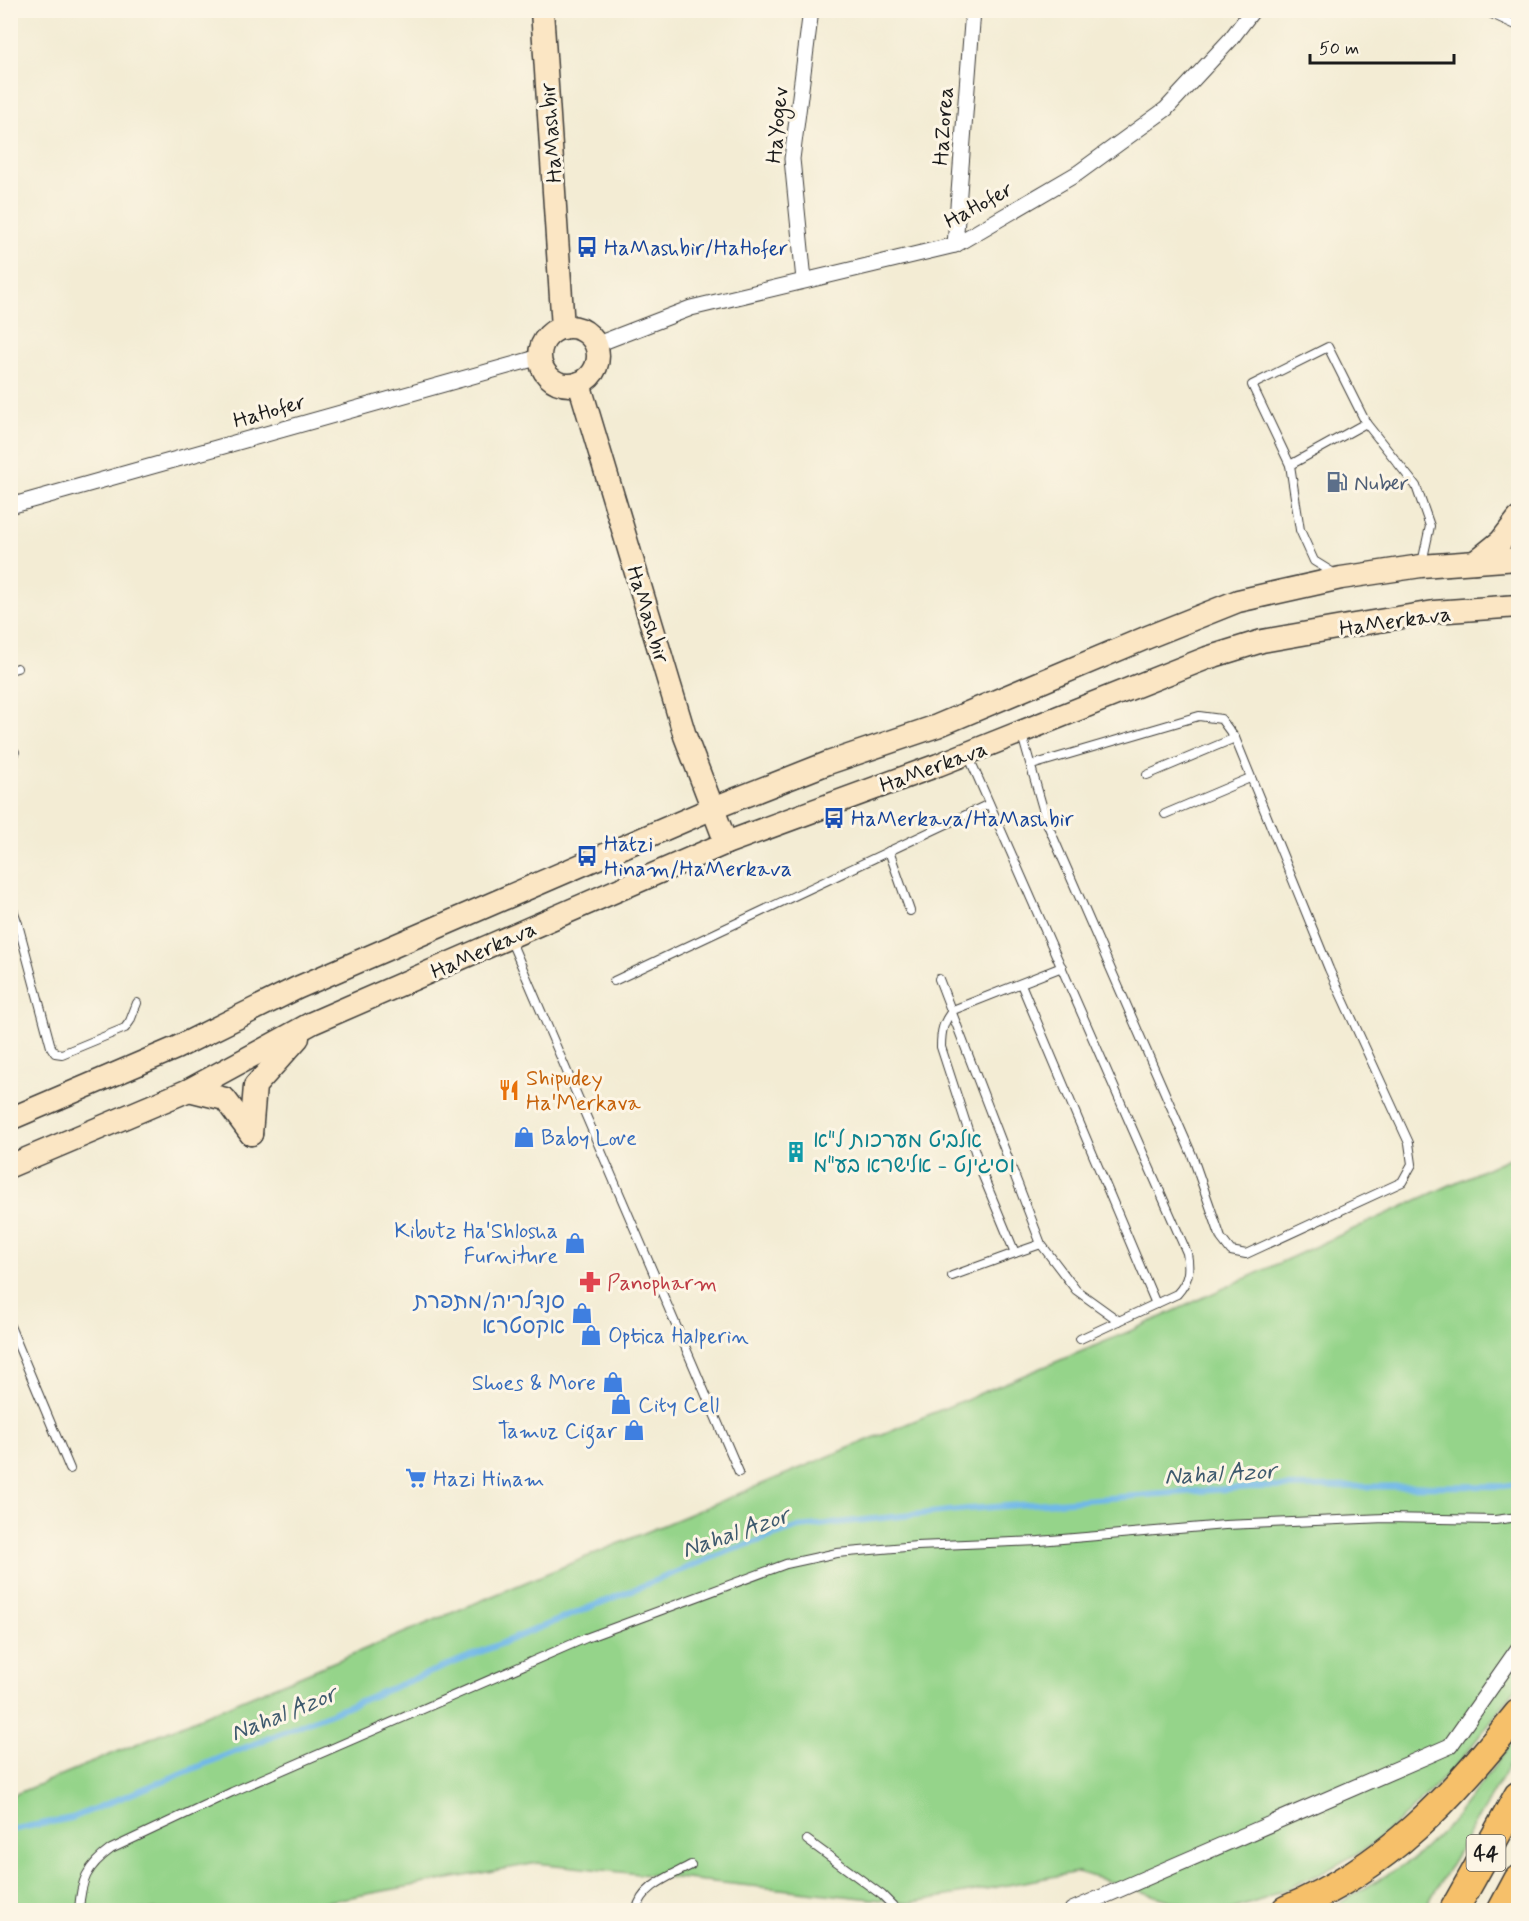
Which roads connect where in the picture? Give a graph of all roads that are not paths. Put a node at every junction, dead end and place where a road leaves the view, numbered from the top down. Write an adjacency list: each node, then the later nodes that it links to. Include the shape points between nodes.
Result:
1 (542, 10): 9 (street, HaMashbir)
2 (811, 10): 8 (street, HaYogev, via 792,159)
3 (973, 10): 7 (street, HaZorea)
4 (1253, 10): 7 (street, HaHofer, via 1166,109 1078,172)
5 (1483, 10): 6 (lane)
6 (1518, 26)
7 (955, 245): 8 (street, HaHofer)
8 (804, 280): 10 (street, HaHofer, via 691,308)
9 (563, 328): 10 (street, via 582,331); 11 (street, via 546,338)
10 (595, 345): 12 (street, via 597,363)
11 (540, 357): 12 (street, via 542,367 553,380); 15 (street, HaHofer)
12 (579, 383): 29 (street, HaMashbir, via 685,736)
13 (1366, 423): 14 (lane); 14 (lane, via 1328,347 1252,385); 19 (lane, via 1416,486 1430,526)
14 (1290, 465): 20 (lane, via 1300,530 1314,561)
15 (10, 506)
16 (1518, 519): 18 (street, via 1501,542)
17 (1518, 559): 18 (street, HaMerkava)
18 (1475, 562): 19 (street, HaMerkava)
19 (1421, 566): 20 (street, HaMerkava)
20 (1341, 578): 29 (street, HaMerkava, via 1238,601 937,726)
21 (1518, 606): 22 (street, HaMerkava, via 1434,612 1262,641 1207,658)
22 (1021, 732): 24 (street, HaMerkava); 25 (lane)
23 (1235, 738): 25 (lane, via 1221,719 1199,716); 26 (lane); 27 (lane)
24 (967, 754): 28 (lane); 31 (street, HaMerkava)
25 (1032, 765): 27 (lane, via 1047,823 1192,1155 1221,1238 1231,1251 1246,1254 1402,1182 1412,1164 1409,1143 1329,969)
26 (1147, 775)
27 (1250, 778): 30 (lane)
28 (989, 804): 32 (lane); 37 (lane)
29 (711, 809): 31 (street, HaMashbir); 45 (street, HaMerkava)
30 (1165, 814)
31 (726, 843): 36 (street, HaMerkava)
32 (889, 851): 34 (lane); 39 (lane)
33 (10, 901): 35 (lane)
34 (910, 911)
35 (14, 925): 41 (lane, via 55,1053 62,1054 125,1028)
36 (510, 937): 43 (street, HaMerkava); 55 (lane)
37 (1062, 967): 40 (lane); 50 (lane, via 1187,1253 1187,1284)
38 (939, 979): 42 (lane)
39 (614, 981)
40 (1021, 984): 42 (lane); 50 (lane)
41 (136, 1003)
42 (953, 1010): 47 (lane, via 975,1078); 48 (lane, via 941,1031 941,1047 983,1176)
43 (312, 1023): 44 (street, HaMerkava); 44 (street, via 255,1086 251,1134 225,1099)
44 (189, 1090): 46 (street, HaMerkava)
45 (10, 1119)
46 (10, 1166)
47 (1041, 1244): 48 (lane); 51 (lane, via 1076,1290)
48 (1015, 1253): 49 (lane)
49 (952, 1276)
50 (1156, 1304): 51 (lane)
51 (1119, 1321): 53 (lane)
52 (10, 1326): 54 (lane)
53 (1080, 1339)
54 (70, 1469)
55 (739, 1472)
56 (1518, 1517): 63 (lane, via 1225,1525 1039,1541 906,1547 786,1564 586,1638 111,1849 94,1861 81,1886)
57 (1518, 1649): 66 (street, via 1450,1746)
58 (1518, 1714): 67 (highway, via 1461,1784 1406,1838 1357,1873)
59 (1518, 1796): 68 (highway, 44)
60 (807, 1840): 65 (lane, via 882,1895)
61 (691, 1865): 64 (lane, via 646,1891)
62 (1518, 1880): 69 (highway, 44)
63 (79, 1911)
64 (637, 1911)
65 (897, 1911)
66 (1072, 1911)
67 (1286, 1911)
68 (1454, 1911)
69 (1502, 1911)

